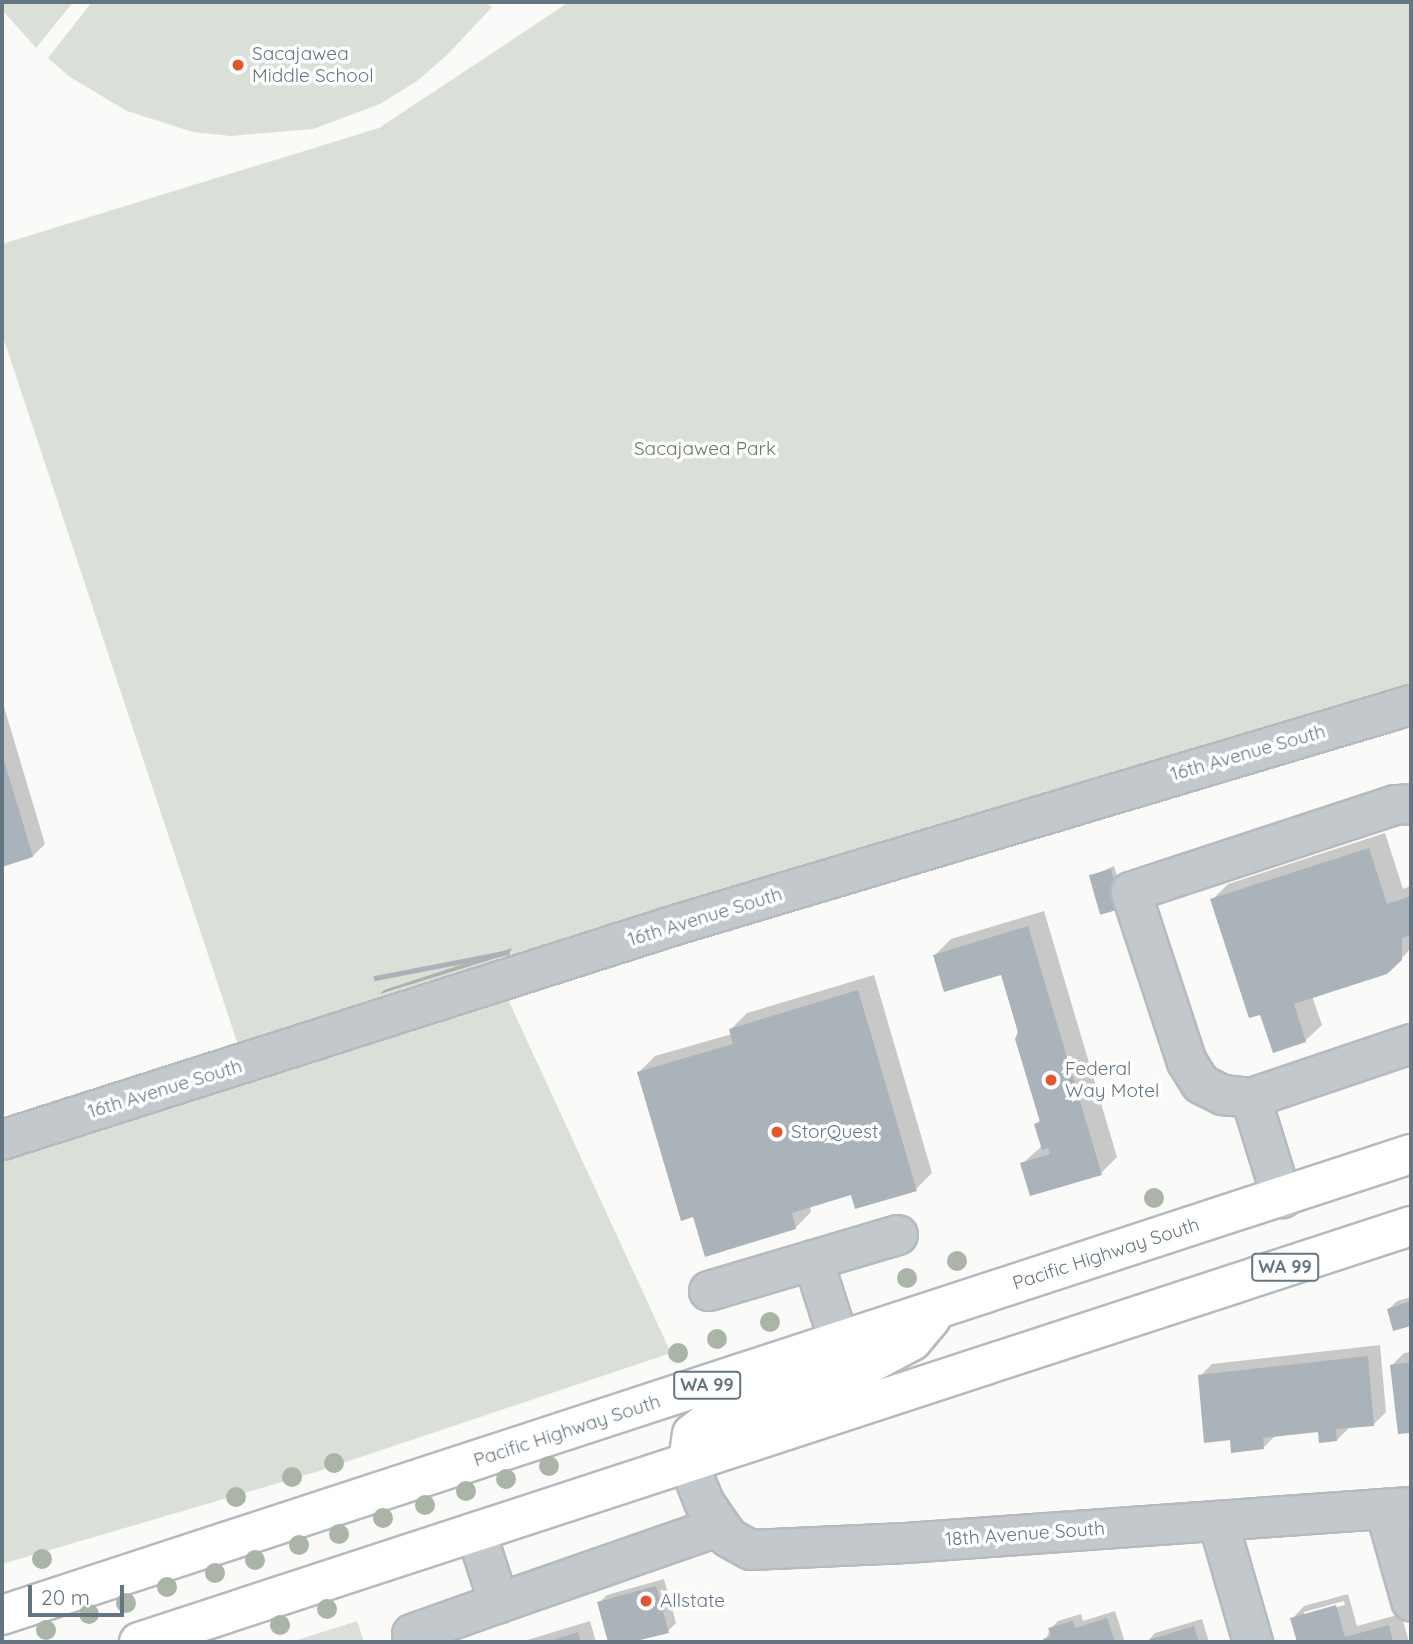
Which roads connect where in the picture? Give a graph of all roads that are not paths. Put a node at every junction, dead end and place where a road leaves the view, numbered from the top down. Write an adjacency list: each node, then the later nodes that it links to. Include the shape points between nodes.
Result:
1 (1411, 705): 5 (street, 16th Avenue South, via 672,926)
2 (1411, 804): 4 (street, via 1395,805 1131,892 1187,1062 1201,1084 1223,1095)
3 (1411, 1044): 4 (street)
4 (1251, 1098): 7 (street)
5 (2, 1140)
6 (1411, 1154): 7 (main road, Pacific Highway South / WA 99)
7 (1282, 1198): 12 (main road, Pacific Highway South / WA 99)
8 (1411, 1226): 14 (main road, WA 99)
9 (898, 1235): 10 (street)
10 (813, 1260): 11 (street); 13 (street)
11 (709, 1291)
12 (939, 1309): 13 (main road, Pacific Highway South / WA 99); 14 (main road, via 912,1341 877,1361 710,1420 692,1434)
13 (839, 1341): 21 (main road, Pacific Highway South / WA 99)
14 (688, 1462): 17 (street, 18th Avenue South); 18 (main road, WA 99)
15 (1398, 1508): 16 (street, 18th Avenue South); 19 (street)
16 (1218, 1521): 17 (street, 18th Avenue South, via 751,1550); 24 (street)
17 (720, 1527): 20 (street)
18 (476, 1532): 20 (street); 23 (main road, WA 99)
19 (1411, 1601)
20 (499, 1603): 22 (street)
21 (2, 1615)
22 (412, 1634)
23 (139, 1642)
24 (1252, 1642)

